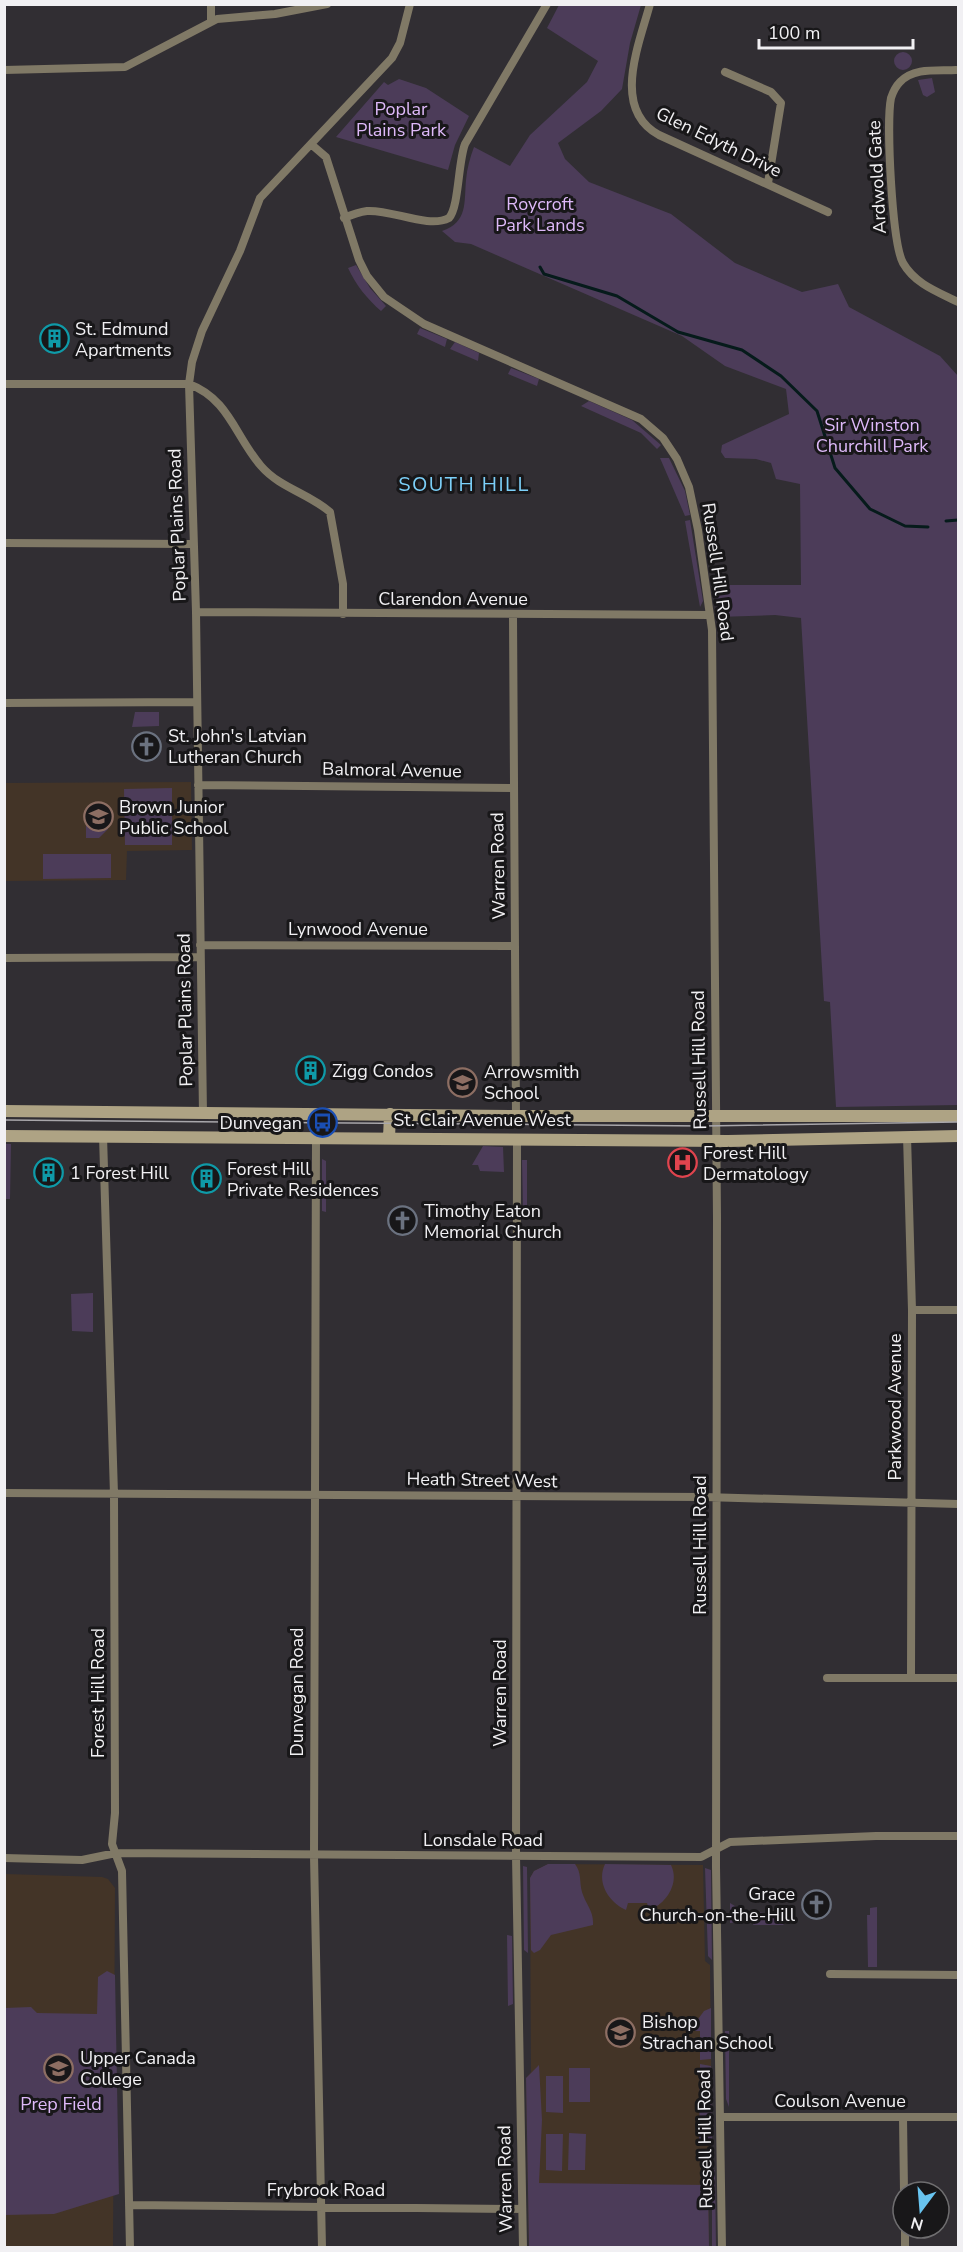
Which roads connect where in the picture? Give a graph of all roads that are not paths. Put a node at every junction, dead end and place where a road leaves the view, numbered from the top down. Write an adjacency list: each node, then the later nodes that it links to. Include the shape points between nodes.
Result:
1 (211, 4): 6 (street)
2 (327, 4): 6 (street)
3 (547, 4): 13 (street, via 465,144 459,163 456,203 449,218 439,222 369,211)
4 (650, 4): 11 (street, Glen Edyth Drive, via 631,92 638,118 659,135)
5 (409, 5): 10 (street, Poplar Plains Road, via 400,43 392,58)
6 (211, 21): 7 (street, via 125,67)
7 (4, 70)
8 (957, 70): 14 (street, Ardwold Gate, via 919,72 904,78 893,93 890,112 899,254 920,282)
9 (725, 72): 11 (street, via 771,92 781,103)
10 (312, 145): 13 (street, Russell Hill Road, via 326,157); 16 (street, Poplar Plains Road, via 260,198 202,331)
11 (768, 183): 12 (street, Glen Edyth Drive)
12 (828, 212)
13 (344, 218): 21 (street, Russell Hill Road, via 367,276 395,306 424,324 624,410 663,438 677,459 693,500)
14 (958, 302)
15 (4, 384): 16 (street)
16 (189, 384): 18 (street, Poplar Plains Road); 20 (street, via 225,408 249,450 274,479 330,512 343,584)
17 (4, 543): 18 (street)
18 (192, 544): 19 (street, Poplar Plains Road)
19 (196, 612): 20 (street, Clarendon Avenue); 23 (street, Poplar Plains Road)
20 (343, 614): 22 (street, Clarendon Avenue)
21 (710, 615): 22 (street, Clarendon Avenue); 34 (street, Russell Hill Road)
22 (513, 616): 26 (street, Warren Road)
23 (195, 702): 24 (street); 25 (street, Poplar Plains Road)
24 (4, 703)
25 (198, 785): 26 (street, Balmoral Avenue); 27 (street, Poplar Plains Road)
26 (514, 788): 28 (street, Warren Road)
27 (200, 945): 28 (street, Lynwood Avenue); 29 (street, Poplar Plains Road)
28 (515, 946): 35 (street, Warren Road)
29 (200, 957): 30 (street); 32 (street, Poplar Plains Road)
30 (4, 958)
31 (4, 1112): 32 (main road, St. Clair Avenue West)
32 (203, 1114): 33 (main road, St. Clair Avenue West)
33 (390, 1114): 35 (main road, St. Clair Avenue West); 42 (main road)
34 (716, 1115): 35 (main road, St. Clair Avenue West); 36 (main road, St. Clair Avenue West); 44 (street, Russell Hill Road)
35 (516, 1116)
36 (958, 1116)
37 (4, 1136): 38 (main road, St. Clair Avenue West)
38 (103, 1136): 41 (main road, St. Clair Avenue West); 49 (street, Forest Hill Road)
39 (908, 1136): 40 (main road, St. Clair Avenue West); 44 (main road, St. Clair Avenue West); 45 (street, Parkwood Avenue)
40 (958, 1136)
41 (316, 1137): 42 (main road, St. Clair Avenue West); 48 (street, Dunvegan Road)
42 (390, 1138): 43 (main road, St. Clair Avenue West)
43 (517, 1138): 44 (main road, St. Clair Avenue West); 50 (street, Warren Road)
44 (716, 1140): 51 (street, Russell Hill Road)
45 (912, 1310): 46 (street); 52 (street, Parkwood Avenue)
46 (958, 1310)
47 (4, 1493): 49 (street, Heath Street West)
48 (314, 1493): 49 (street, Heath Street West); 50 (street, Heath Street West); 60 (street, Dunvegan Road)
49 (114, 1494): 59 (street, Forest Hill Road, via 112,1844)
50 (516, 1497): 51 (street, Heath Street West); 61 (street, Warren Road)
51 (717, 1498): 52 (street, Heath Street West); 58 (street, Russell Hill Road)
52 (911, 1502): 53 (street, Heath Street West); 54 (street, Parkwood Avenue)
53 (958, 1503)
54 (911, 1677): 55 (street); 56 (street)
55 (827, 1678)
56 (958, 1678)
57 (958, 1836): 58 (street, Lonsdale Road, via 730,1842)
58 (716, 1848): 61 (street, Lonsdale Road, via 701,1857); 65 (street, Russell Hill Road)
59 (116, 1854): 60 (street, Lonsdale Road); 62 (street, Lonsdale Road, via 82,1860); 69 (street, Forest Hill Road, via 122,1872)
60 (314, 1856): 61 (street, Lonsdale Road); 70 (street, Dunvegan Road)
61 (516, 1856): 71 (street, Warren Road)
62 (4, 1858)
63 (830, 1974): 64 (street)
64 (958, 1975)
65 (722, 2117): 67 (street, Coulson Avenue); 75 (street, Russell Hill Road)
66 (958, 2117): 67 (street, Coulson Avenue)
67 (903, 2118): 68 (street)
68 (904, 2180)
69 (129, 2205): 70 (street, Frybrook Road); 72 (street, Forest Hill Road)
70 (321, 2205): 71 (street, Frybrook Road); 73 (street, Dunvegan Road)
71 (522, 2209): 74 (street, Warren Road)
72 (130, 2247)
73 (322, 2247)
74 (523, 2247)
75 (722, 2247)

